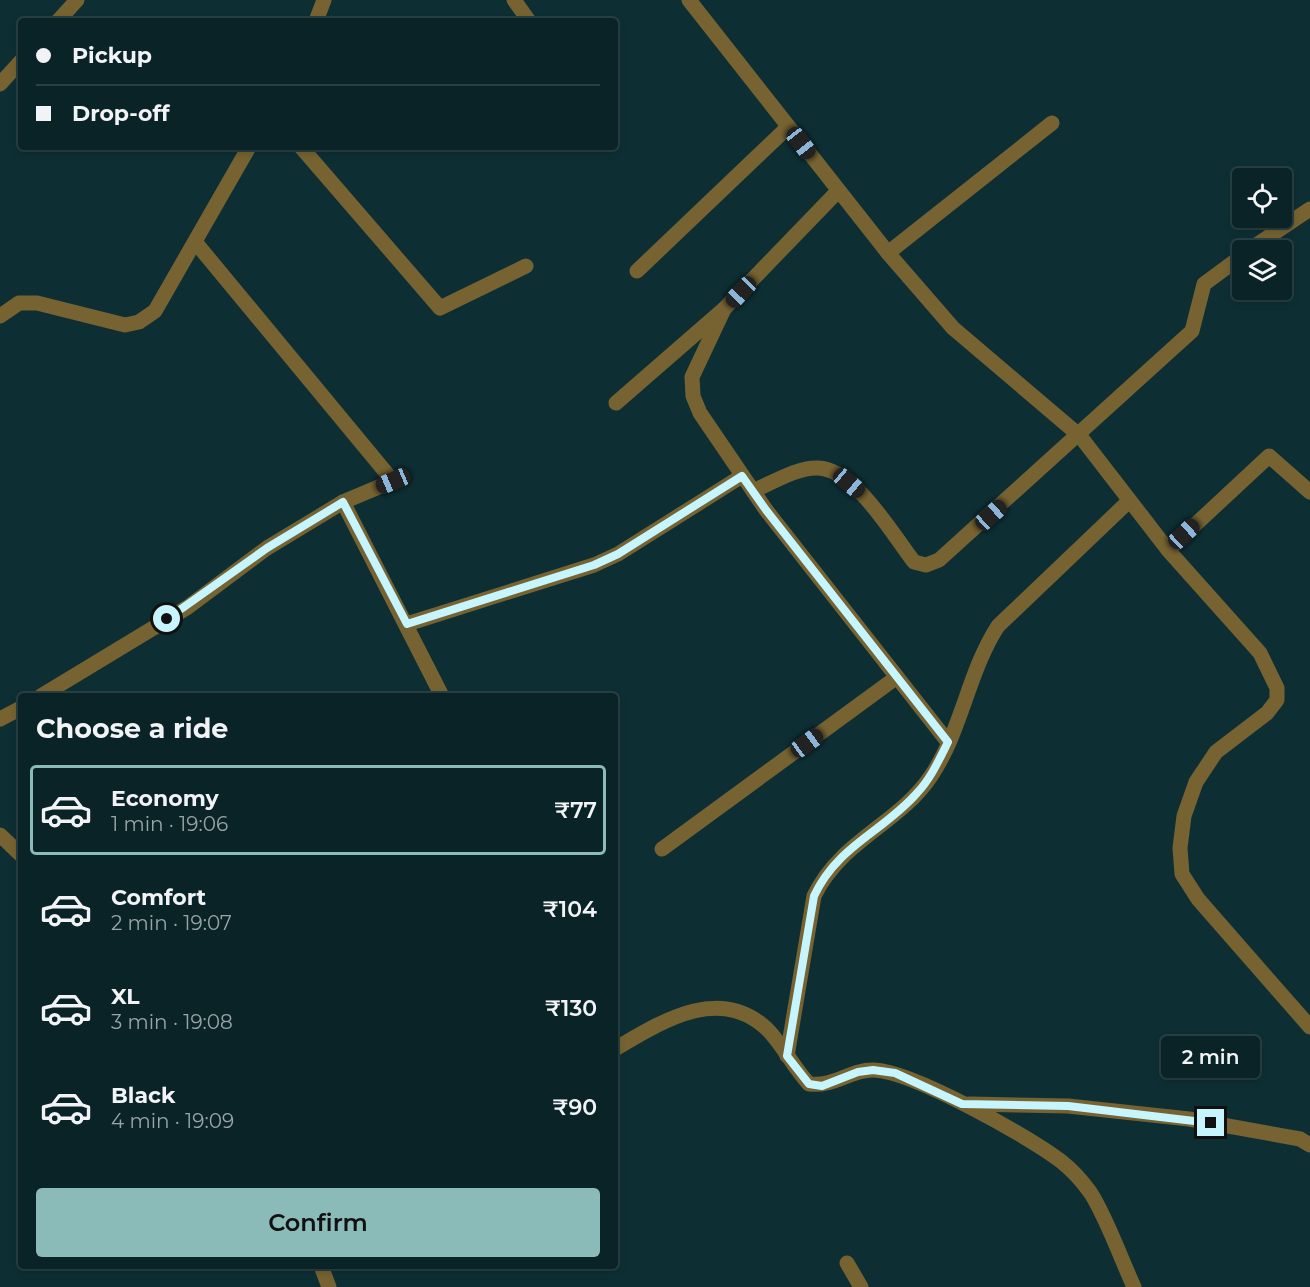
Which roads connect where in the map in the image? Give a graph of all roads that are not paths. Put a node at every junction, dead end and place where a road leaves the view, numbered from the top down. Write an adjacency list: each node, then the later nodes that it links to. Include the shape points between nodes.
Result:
1 (77, 0): 5 (street)
2 (324, 0): 6 (street)
3 (514, 0): 7 (street)
4 (697, 2): 11 (street)
5 (61, 18)
6 (317, 18)
7 (527, 18)
8 (18, 64): 9 (street)
9 (0, 84)
10 (1052, 123): 18 (street)
11 (788, 128): 14 (street); 21 (street)
12 (247, 150): 17 (street)
13 (304, 150): 20 (street, via 440,308)
14 (838, 191): 18 (street); 22 (street)
15 (1310, 209): 16 (street)
16 (1265, 240)
17 (196, 243): 23 (street, via 155,310 139,322 125,325 37,303 19,303); 30 (street, via 393,481)
18 (888, 253): 25 (street, via 953,328)
19 (1232, 263): 25 (street, via 1203,284 1192,332)
20 (526, 266)
21 (637, 271)
22 (724, 309): 24 (street); 26 (street, via 692,377 693,396)
23 (0, 316)
24 (616, 403)
25 (1080, 436): 27 (street, via 956,547 926,565 914,562 861,492 837,473 818,468); 29 (street)
26 (742, 476): 27 (street); 32 (street, via 594,565)
27 (753, 491): 33 (street)
28 (1310, 492): 31 (street, via 1269,456)
29 (1129, 501): 31 (street); 38 (street, via 998,626 984,647)
30 (343, 502): 32 (street); 34 (street, via 267,548 188,607)
31 (1168, 550): 42 (street, via 1260,653 1277,688 1277,700 1267,713 1216,752 1196,782 1184,816 1182,874 1198,899)
32 (407, 624): 35 (street)
33 (897, 677): 38 (street); 40 (street)
34 (46, 693)
35 (441, 693)
36 (18, 710): 37 (street)
37 (0, 719)
38 (948, 742): 44 (street, via 932,775 916,795 824,874 814,896)
39 (0, 835): 41 (street)
40 (662, 849)
41 (18, 852)
42 (1310, 1027)
43 (618, 1046): 44 (street, via 663,1021 708,1007 750,1016)
44 (787, 1056): 45 (street, via 809,1084 822,1086 873,1070 895,1073)
45 (962, 1104): 46 (street, via 1068,1106 1189,1119 1300,1139); 51 (street, via 998,1121 1076,1175 1091,1194)
46 (1310, 1145)
47 (847, 1263): 50 (street)
48 (322, 1269): 49 (street)
49 (329, 1287)
50 (861, 1287)
51 (1134, 1287)

